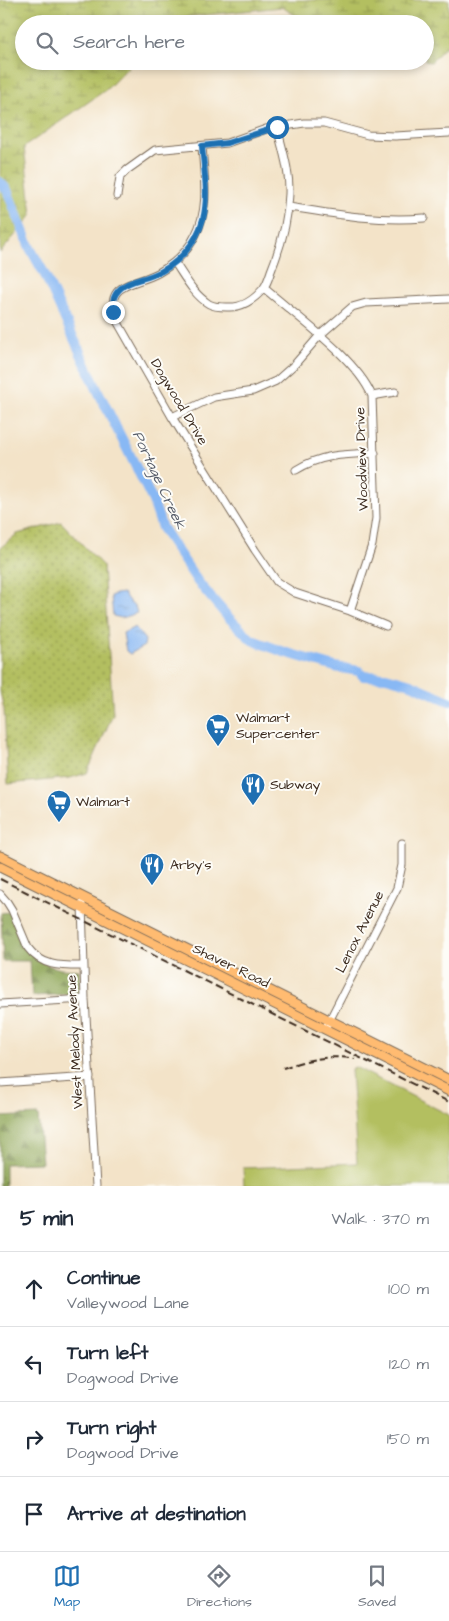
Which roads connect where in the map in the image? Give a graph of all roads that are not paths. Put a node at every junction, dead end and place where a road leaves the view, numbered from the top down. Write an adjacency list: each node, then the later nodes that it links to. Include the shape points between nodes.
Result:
1 (277, 127): 2 (street, via 324,123 368,134); 3 (street, via 227,143); 5 (street, via 287,171)
2 (449, 133)
3 (202, 146): 4 (street, via 150,152 120,177); 7 (street, Dogwood Drive, via 203,220 190,245)
4 (117, 196)
5 (288, 207): 6 (street, via 371,218); 8 (street, via 284,234)
6 (424, 218)
7 (175, 263): 8 (street, via 196,293 220,307 239,306); 13 (street, Dogwood Drive, via 122,287 113,297 112,304 120,327)
8 (264, 288): 10 (street, Woodview Drive)
9 (449, 299): 10 (street, via 359,305 344,312)
10 (320, 335): 12 (street, Woodview Drive, via 358,372); 13 (street, via 276,381 253,391 214,397)
11 (395, 392): 12 (street)
12 (372, 396): 14 (street, Woodview Drive)
13 (172, 417): 16 (street, Dogwood Drive, via 277,582 295,593)
14 (375, 453): 15 (street, via 327,456); 16 (street, Woodview Drive, via 375,530)
15 (296, 470)
16 (350, 611): 17 (street, Dogwood Drive)
17 (386, 626)
18 (402, 843): 27 (street, Lenox Avenue, via 397,888)
19 (0, 856): 22 (main road, Shaver Road)
20 (0, 867): 23 (main road, Shaver Road)
21 (0, 894): 24 (street, via 12,910 32,954 52,965)
22 (82, 896): 23 (street, West Melody Avenue); 27 (main road, Shaver Road)
23 (82, 908): 24 (street, West Melody Avenue); 28 (main road, Shaver Road)
24 (84, 966): 25 (street, West Melody Avenue)
25 (85, 999): 26 (street); 29 (street, West Melody Avenue)
26 (0, 1004)
27 (329, 1020): 28 (street, Lenox Avenue); 30 (main road, Shaver Road)
28 (325, 1029): 32 (main road, Shaver Road)
29 (90, 1077): 31 (street); 33 (street, West Melody Avenue)
30 (449, 1080)
31 (0, 1083)
32 (449, 1091)
33 (96, 1186)

